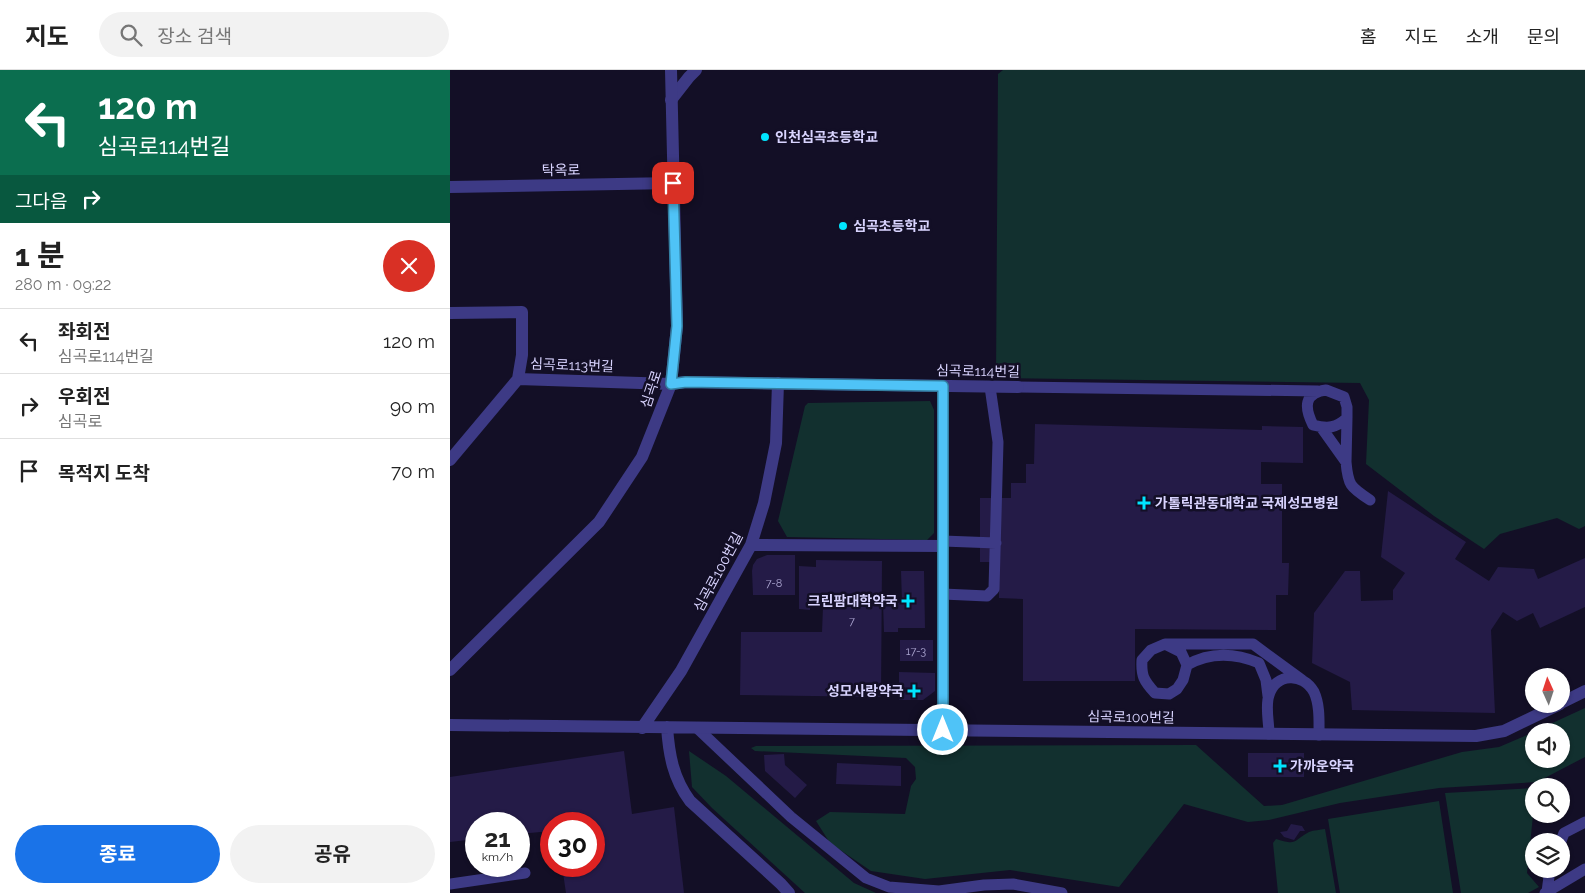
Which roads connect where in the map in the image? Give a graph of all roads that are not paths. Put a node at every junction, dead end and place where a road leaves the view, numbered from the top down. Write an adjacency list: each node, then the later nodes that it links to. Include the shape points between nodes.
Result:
1 (671, 70): 3 (street, 심곡로)
2 (696, 70): 3 (street)
3 (672, 100): 4 (street, 심곡로)
4 (673, 183): 5 (street, 탁옥로); 9 (street, 심곡로, via 677,326)
5 (450, 187)
6 (450, 313): 7 (street, via 522,312 522,355)
7 (518, 379): 9 (street, 심곡로113번길); 18 (street, 심곡로113번길)
8 (778, 383): 9 (street, 심곡로114번길); 10 (street, 심곡로114번길); 23 (street, 심곡로100번길, via 776,443)
9 (671, 384): 27 (street, 심곡로, via 642,457 599,522)
10 (943, 386): 11 (street, 심곡로114번길); 21 (street)
11 (990, 386): 12 (street, 심곡로114번길); 22 (lane, via 998,442)
12 (1018, 387): 13 (lane, 심곡로114번길)
13 (1285, 391): 14 (lane, 심곡로114번길); 15 (lane)
14 (1318, 391): 15 (lane, via 1307,404); 16 (lane, via 1335,392 1344,397)
15 (1308, 412): 17 (lane, via 1313,425)
16 (1348, 418): 17 (lane, via 1340,425); 19 (lane)
17 (1322, 427): 19 (lane)
18 (450, 460)
19 (1346, 462): 20 (lane, via 1348,480 1355,491)
20 (1370, 500)
21 (943, 543): 22 (lane); 23 (street); 24 (street)
22 (996, 543): 24 (lane, via 994,590 987,596)
23 (751, 545): 35 (street, 심곡로100번길, via 681,671)
24 (943, 594): 37 (street)
25 (1166, 644): 26 (lane, via 1181,652); 26 (lane, via 1151,650 1142,660 1141,673 1147,685 1155,693 1169,694 1183,680); 28 (lane, via 1253,644)
26 (1187, 666): 30 (lane, via 1198,659 1213,656 1247,658 1259,663)
27 (450, 670)
28 (1302, 680): 30 (lane, via 1283,678 1273,684); 39 (lane, via 1314,691 1319,712)
29 (1585, 691): 31 (street, 심곡로100번길)
30 (1268, 697): 38 (lane)
31 (1570, 698)
32 (1541, 713): 39 (street, 심곡로100번길, via 1504,731 1476,736)
33 (450, 726): 35 (street, 심곡로100번길)
34 (667, 727): 35 (street, 심곡로100번길); 36 (street, 심곡로100번길); 47 (street, via 673,770 680,788)
35 (642, 728)
36 (697, 728): 37 (street, 심곡로100번길); 48 (lane, via 791,818 866,878 889,887 939,891 1013,884)
37 (943, 730): 38 (street, 심곡로100번길)
38 (1269, 734): 39 (street, 심곡로100번길)
39 (1319, 735)
40 (1585, 822): 41 (lane)
41 (1564, 833)
42 (1585, 869): 46 (lane)
43 (498, 877): 45 (lane)
44 (1548, 878): 46 (lane)
45 (450, 884)
46 (1546, 892)
47 (789, 893)
48 (1062, 893)

